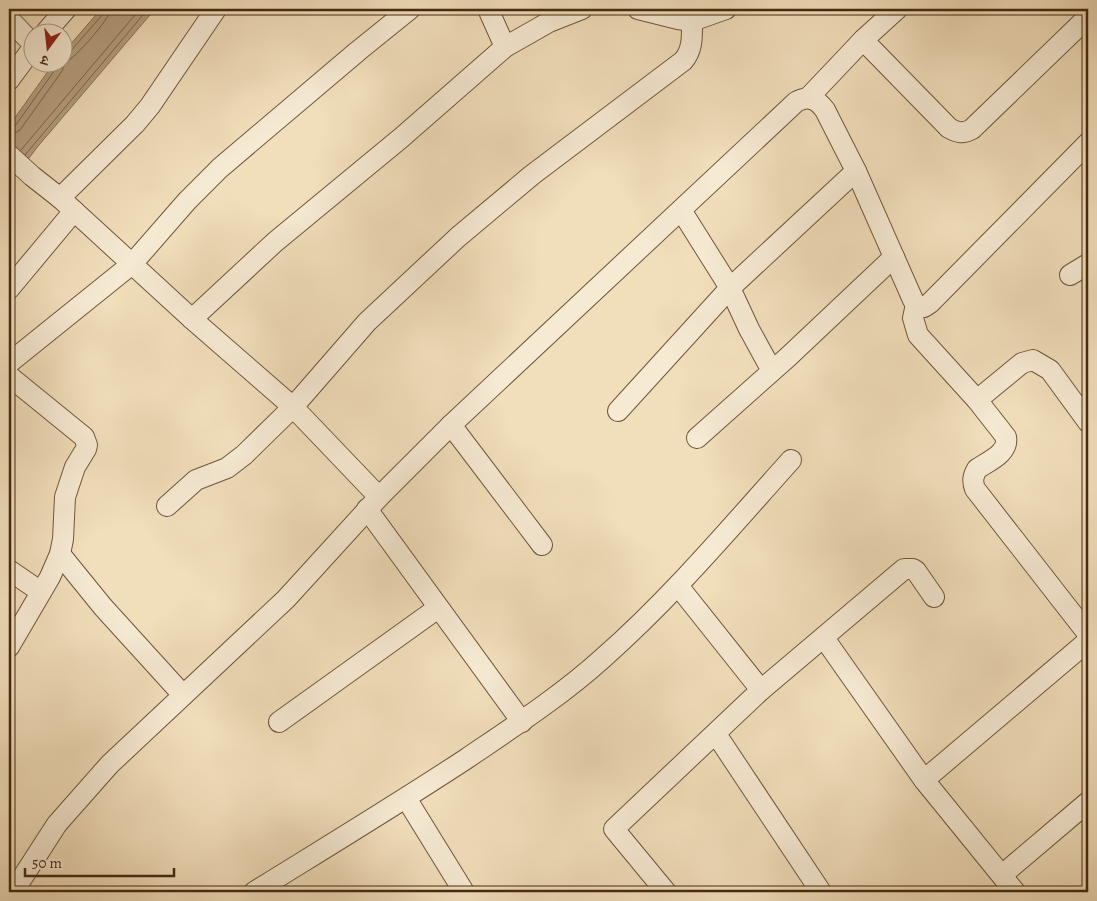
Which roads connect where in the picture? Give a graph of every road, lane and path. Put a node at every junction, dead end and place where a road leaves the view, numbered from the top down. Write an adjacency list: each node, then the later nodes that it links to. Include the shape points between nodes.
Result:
1 (66, 9): 12 (street)
2 (216, 9): 22 (street, via 150,106)
3 (410, 9): 25 (street, via 220,168)
4 (488, 9): 15 (street)
5 (582, 9): 15 (street, via 549,22)
6 (638, 9): 11 (street)
7 (726, 9): 11 (street)
8 (897, 9): 14 (street)
9 (1088, 17): 14 (street, via 966,133 949,128)
10 (9, 19): 13 (street)
11 (692, 21): 36 (street, via 691,48 683,61 539,170 458,238 367,322)
12 (55, 22)
13 (22, 33)
14 (863, 40): 18 (street)
15 (505, 47): 31 (street, via 274,242)
16 (22, 62): 17 (street)
17 (9, 80)
18 (808, 98): 21 (street, via 818,102 824,110); 23 (street, via 796,102)
19 (1088, 146): 30 (street, via 930,303 924,307)
20 (9, 155): 22 (street)
21 (856, 171): 24 (street); 28 (street)
22 (67, 204): 25 (street); 29 (street)
23 (681, 210): 28 (street); 39 (street)
24 (894, 257): 30 (street); 33 (street)
25 (132, 264): 31 (street); 32 (street)
26 (1088, 264): 27 (street)
27 (1070, 275)
28 (730, 288): 33 (street); 37 (street)
29 (9, 289)
30 (916, 304): 35 (street, via 913,318 918,334)
31 (192, 319): 36 (street)
32 (9, 363)
33 (772, 371): 40 (street)
34 (9, 376): 45 (street, via 86,441 86,449 75,466 65,497)
35 (977, 400): 38 (street, via 1022,363 1034,360 1050,370); 51 (street, via 1007,441 1001,453 977,469 973,479 975,489)
36 (293, 407): 42 (street); 43 (street, via 227,468 196,480)
37 (618, 411)
38 (1088, 422)
39 (451, 425): 42 (street); 44 (street)
40 (697, 438)
41 (791, 460): 47 (street)
42 (373, 503): 50 (street); 56 (street, via 292,594)
43 (167, 506)
44 (542, 545)
45 (60, 554): 48 (street); 56 (street)
46 (9, 570): 48 (street)
47 (679, 586): 55 (street); 58 (street, via 603,658)
48 (41, 592): 54 (street)
49 (934, 597): 52 (street, via 916,570 904,569)
50 (438, 608): 57 (street); 58 (street)
51 (1088, 634)
52 (824, 638): 55 (street); 60 (street)
53 (1088, 641): 60 (street)
54 (9, 647)
55 (761, 690): 59 (street)
56 (183, 695): 64 (street, via 80,797 57,824)
57 (278, 722)
58 (522, 722): 61 (street)
59 (716, 734): 67 (street, via 614,829); 68 (street)
60 (924, 780): 63 (street)
61 (406, 798): 65 (street); 66 (street)
62 (1088, 802): 63 (street)
63 (1002, 875): 69 (street)
64 (13, 892)
65 (254, 892)
66 (464, 892)
67 (666, 892)
68 (820, 892)
69 (1015, 892)

